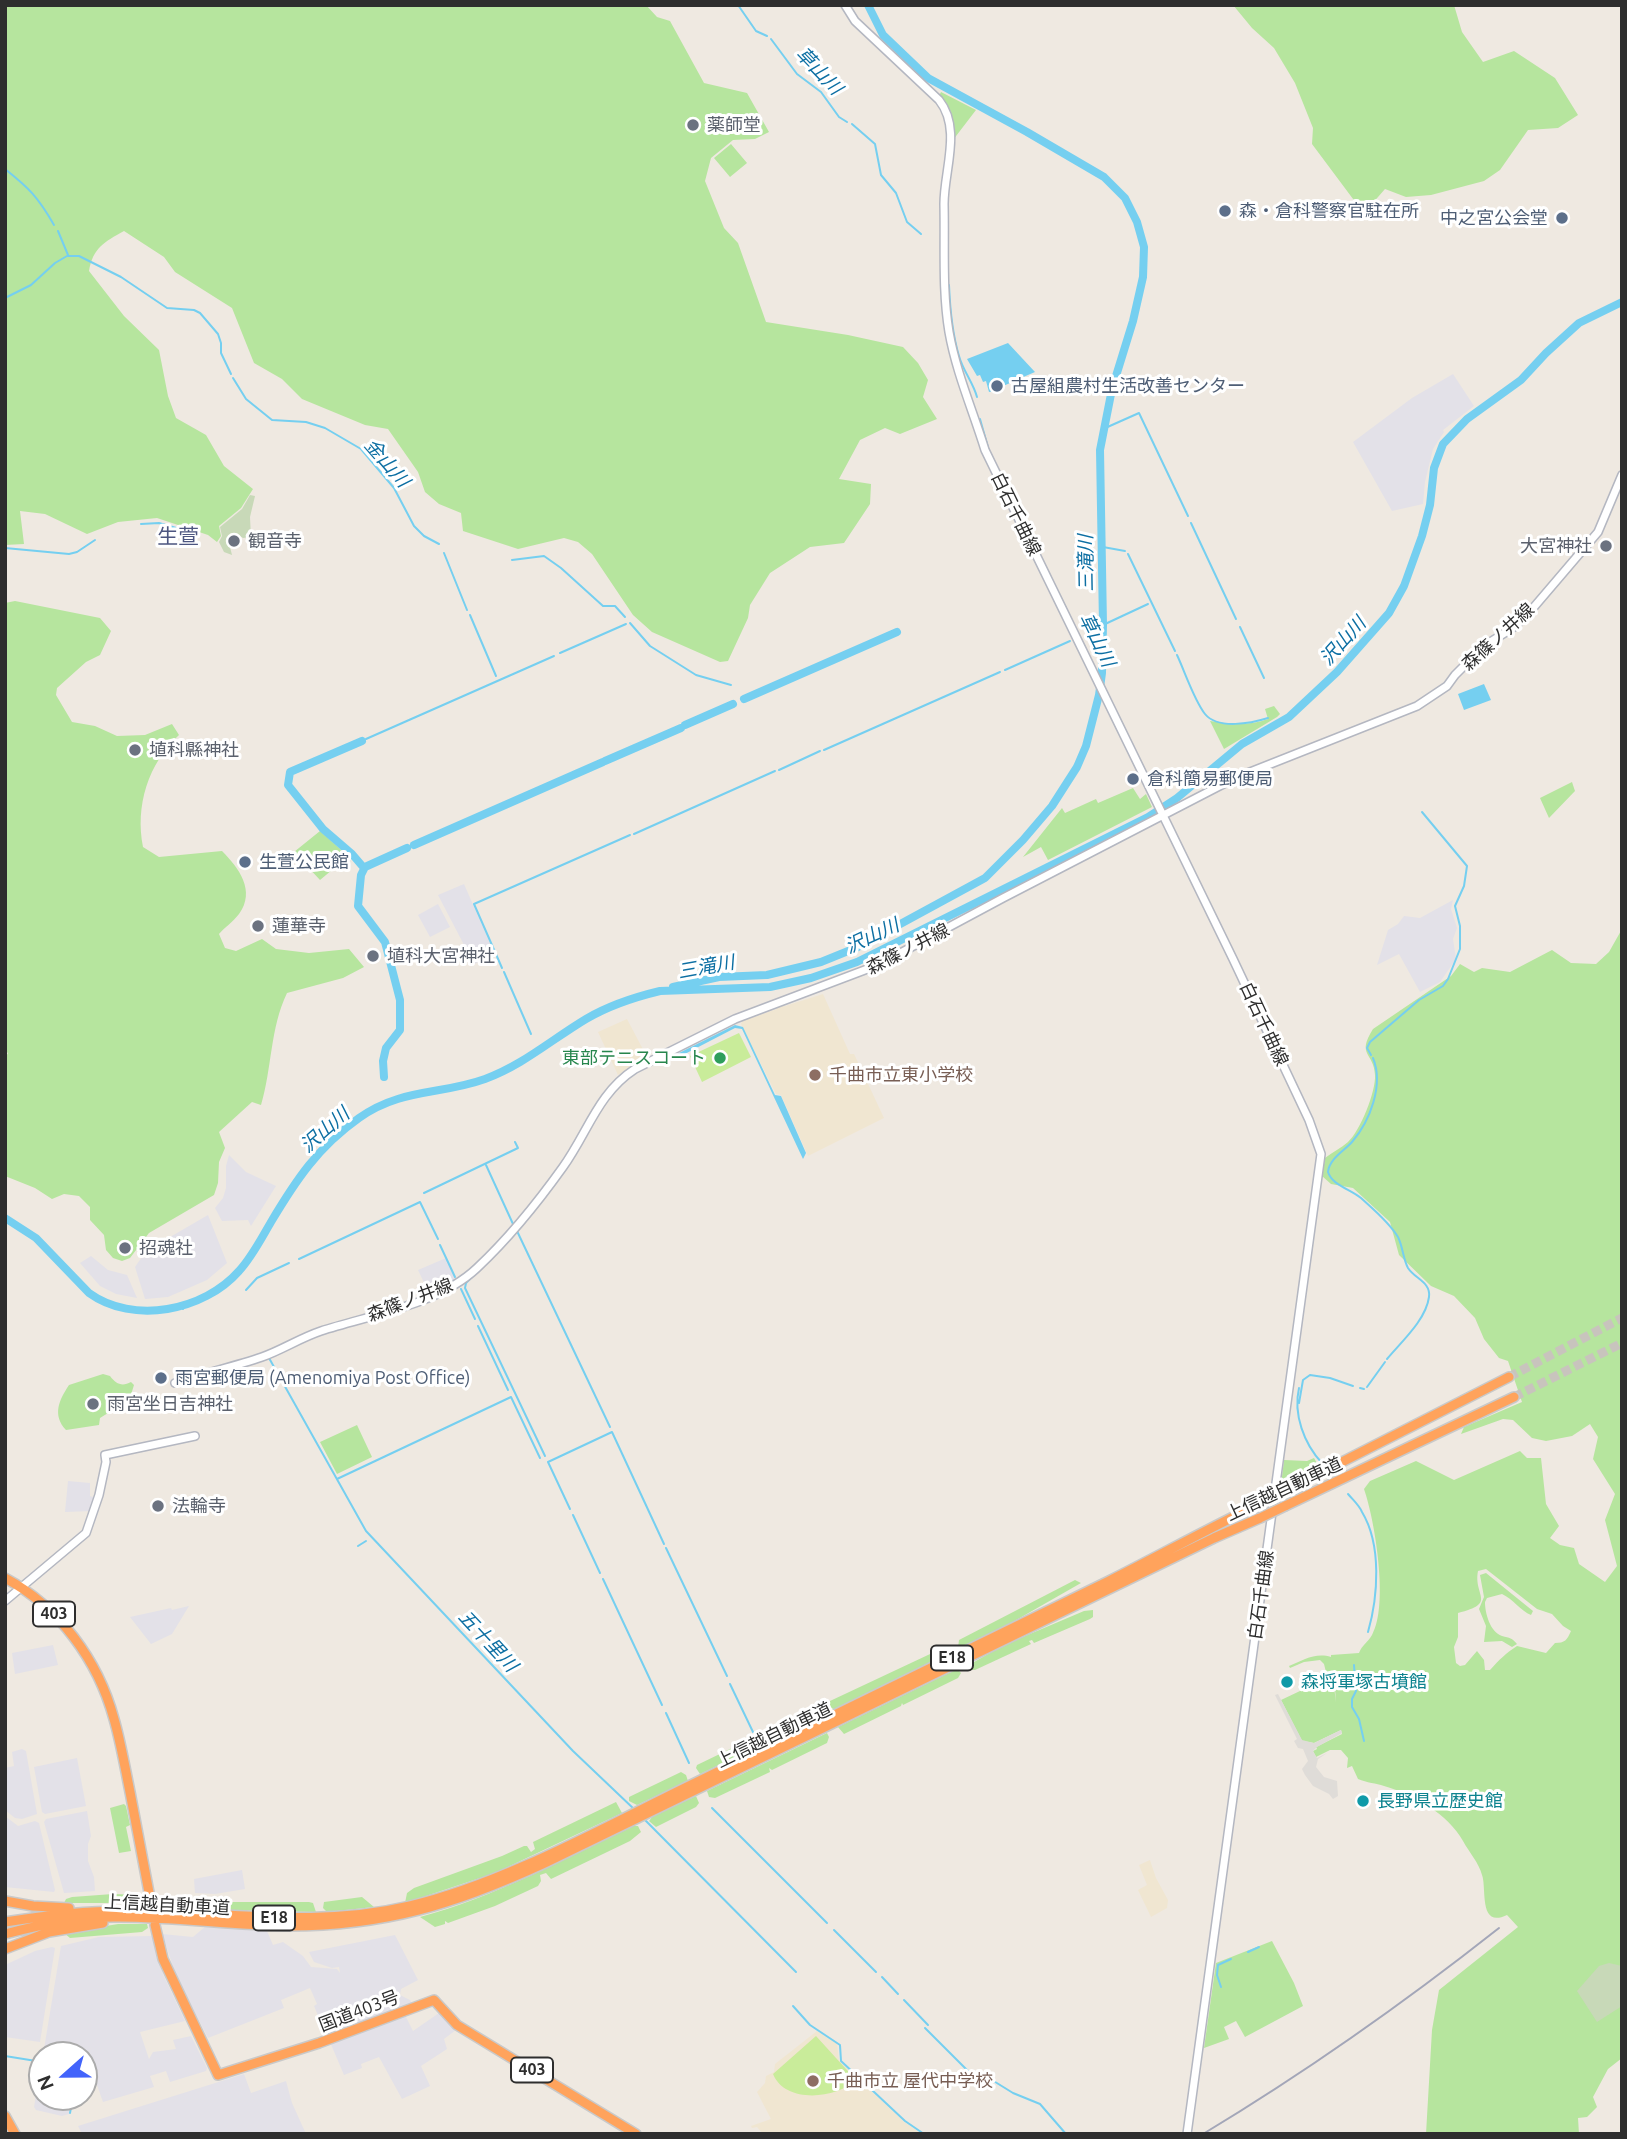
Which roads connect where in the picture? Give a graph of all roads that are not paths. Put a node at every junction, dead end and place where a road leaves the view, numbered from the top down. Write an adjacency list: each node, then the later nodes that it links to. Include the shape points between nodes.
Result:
1 (845, 5): 3 (main road, 白石千曲線, via 855,21 948,112 945,280 953,349 992,467)
2 (1622, 475): 3 (main road, 森篠ノ井線, via 1598,532 1528,614 1484,646 1447,686 1410,710 1259,768)
3 (1162, 815): 5 (main road, 森篠ノ井線, via 887,961 735,1019 635,1069 607,1093 566,1164 537,1202 460,1282 267,1355); 25 (main road, 白石千曲線, via 1309,1120 1321,1154)
4 (1509, 1377): 11 (highway, 上信越自動車道 / E18, bridge)
5 (175, 1383)
6 (1514, 1397): 11 (highway, 上信越自動車道 / E18, bridge)
7 (195, 1436): 9 (main road, via 105,1455 88,1529)
8 (5, 1578): 9 (highway, 403)
9 (21, 1588): 10 (main road); 13 (highway, 403, via 54,1614 99,1678 115,1720)
10 (5, 1601)
11 (644, 1812): 15 (highway, 上信越自動車道 / E18, via 490,1888)
12 (5, 1901): 14 (highway, via 47,1908)
13 (151, 1903)
14 (171, 1912): 15 (highway, 上信越自動車道 / E18, via 287,1918); 17 (highway, 上信越自動車道 / E18, via 90,1911)
15 (378, 1916): 16 (highway, 上信越自動車道 / E18, via 331,1925 286,1926)
16 (185, 1920): 19 (highway, 上信越自動車道 / E18, via 86,1918); 20 (highway, via 80,1926)
17 (5, 1922)
18 (155, 1925): 24 (highway, 国道403号 / 403, via 163,1959 218,2075 434,2000 457,2025)
19 (5, 1934)
20 (5, 1949)
21 (5, 2116): 23 (highway)
22 (5, 2121): 23 (highway)
23 (14, 2134)
24 (636, 2134)
25 (1187, 2134)

